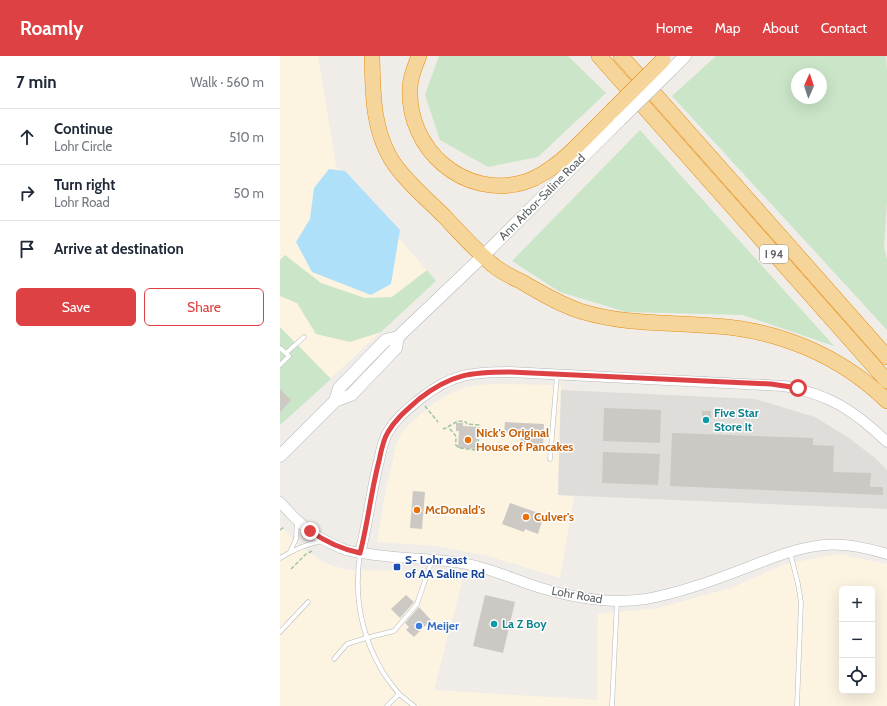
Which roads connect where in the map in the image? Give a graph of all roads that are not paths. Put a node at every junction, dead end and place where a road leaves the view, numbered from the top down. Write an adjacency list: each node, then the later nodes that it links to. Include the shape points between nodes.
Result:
1 (372, 56): 10 (highway, via 377,126 392,160 406,178)
2 (419, 56): 9 (highway, via 410,88 411,109 416,128 437,160 454,173 474,182 510,185 541,176)
3 (590, 56): 8 (highway)
4 (599, 56): 8 (highway, I 94)
5 (621, 56): 14 (highway, I 94)
6 (685, 56): 7 (main road)
7 (668, 62): 9 (highway, bridge)
8 (617, 76): 17 (highway, I 94)
9 (616, 116): 10 (main road, Ann Arbor-Saline Road)
10 (483, 256): 18 (highway, via 516,279 580,311 626,321 736,327 799,344 838,364); 20 (main road, Ann Arbor-Saline Road, via 398,337 396,348 351,395 335,401)
11 (304, 337): 13 (lane)
12 (280, 348): 13 (lane)
13 (286, 353): 15 (lane, via 289,356)
14 (887, 357)
15 (280, 365)
16 (557, 375): 19 (street, via 771,384 798,388 838,403 868,424); 21 (lane); 27 (street, via 480,372 458,376 440,385 398,417 387,432 381,450)
17 (887, 380)
18 (887, 401)
19 (887, 442)
20 (280, 456)
21 (550, 459)
22 (280, 502): 23 (street, Lohr Road)
23 (297, 521): 24 (street, Lohr Road); 26 (lane, via 296,539)
24 (324, 541): 26 (lane); 27 (street, Lohr Road)
25 (790, 551): 28 (street, Lohr Road, via 824,544 842,544); 31 (street, Lohr Road, via 667,595); 40 (lane, via 801,602)
26 (290, 552): 29 (lane)
27 (360, 553): 30 (street, Lohr Road); 34 (lane, via 359,602)
28 (887, 554)
29 (280, 558)
30 (432, 559): 31 (street, Lohr Road, via 490,570 561,593); 34 (lane, via 416,604 394,631)
31 (617, 601): 39 (lane)
32 (308, 602): 33 (lane)
33 (280, 632)
34 (366, 638): 35 (lane, via 347,644); 36 (lane, via 381,670)
35 (334, 659)
36 (399, 694): 37 (lane); 38 (lane)
37 (387, 706)
38 (414, 706)
39 (612, 706)
40 (797, 706)

